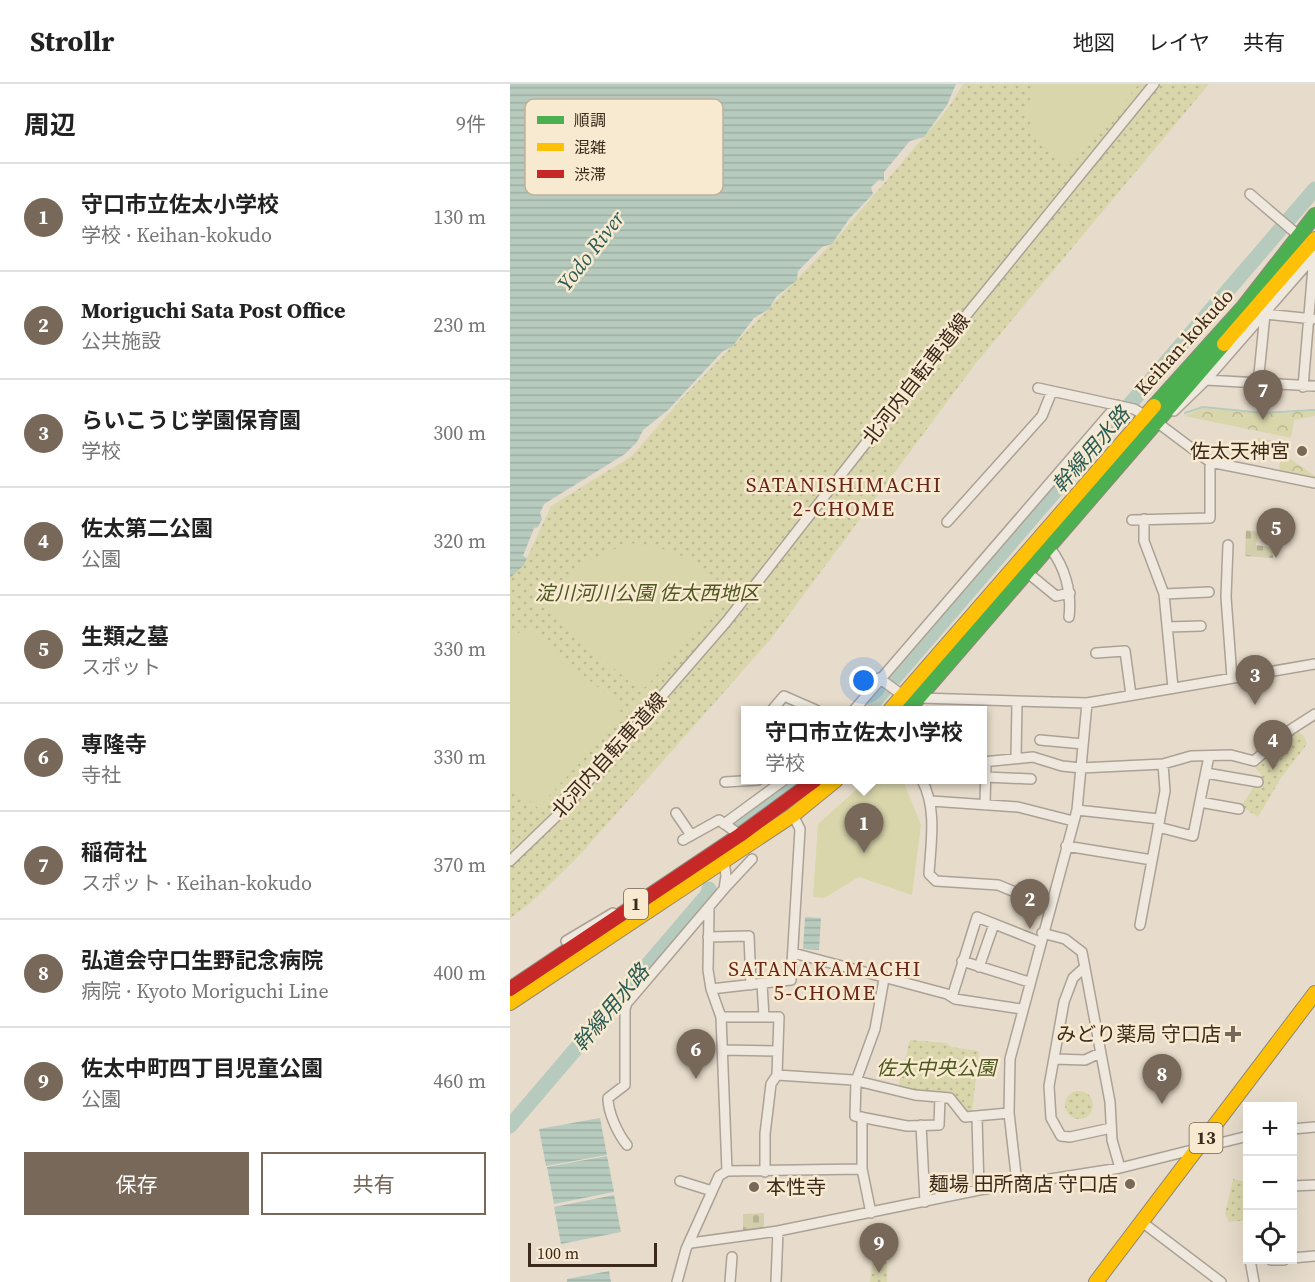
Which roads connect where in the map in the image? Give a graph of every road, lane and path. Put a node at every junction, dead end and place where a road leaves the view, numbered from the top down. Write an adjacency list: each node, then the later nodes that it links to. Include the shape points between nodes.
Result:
1 (1154, 84): 83 (street, 北河内自転車道線, via 951,334 727,621 565,808)
2 (1250, 194): 4 (street)
3 (1315, 215): 4 (main road, Keihan-kokudo)
4 (1294, 231): 16 (main road, Keihan-kokudo, via 1244,306)
5 (1315, 239): 17 (main road, Keihan-kokudo)
6 (1315, 255): 7 (street); 8 (street)
7 (1265, 314): 8 (street); 9 (street); 10 (street)
8 (1312, 319): 12 (street)
9 (1206, 380): 10 (street); 17 (street, via 1185,403)
10 (1258, 384): 12 (street)
11 (1315, 386): 12 (street)
12 (1303, 387)
13 (1038, 388): 14 (street)
14 (1052, 391): 15 (street); 22 (street, via 1042,416)
15 (1118, 405): 16 (street); 35 (street)
16 (1140, 412): 17 (street); 37 (main road, Keihan-kokudo)
17 (1158, 423): 18 (street); 24 (main road, Keihan-kokudo)
18 (1210, 462): 19 (street); 21 (street, via 1209,518)
19 (1315, 483)
20 (1132, 519): 21 (street)
21 (1144, 519): 28 (street, via 1144,541)
22 (948, 522)
23 (1228, 545): 34 (street, via 1226,597)
24 (1050, 548): 25 (main road, Keihan-kokudo); 27 (street, via 1059,559)
25 (1028, 573): 27 (street, via 1056,596); 39 (main road, Keihan-kokudo)
26 (1209, 592): 28 (street)
27 (1070, 593): 29 (street)
28 (1164, 594): 31 (street)
29 (1069, 617)
30 (1201, 626): 31 (street)
31 (1167, 627): 36 (street)
32 (1096, 653): 38 (street, via 1125,651)
33 (1315, 664): 34 (street)
34 (1232, 678): 36 (street)
35 (882, 680): 37 (street); 44 (street)
36 (1173, 688): 38 (street)
37 (897, 693): 39 (street); 45 (main road, Keihan-kokudo)
38 (1131, 695): 41 (street)
39 (920, 698): 40 (street); 46 (main road, Keihan-kokudo)
40 (1017, 702): 41 (street); 51 (street)
41 (1088, 703): 49 (street)
42 (776, 706): 43 (street, via 784,696)
43 (805, 706)
44 (859, 706)
45 (892, 706)
46 (913, 706)
47 (1315, 714): 50 (street, via 1254,761 1231,755)
48 (1040, 740): 49 (street)
49 (1083, 744): 54 (street)
50 (1209, 756): 53 (street, via 1191,756); 55 (street)
51 (1016, 758): 52 (street); 54 (street, via 1033,757)
52 (987, 762)
53 (1163, 764): 54 (street); 76 (street)
54 (1081, 768): 72 (street)
55 (1206, 773): 60 (street); 69 (street)
56 (987, 777): 57 (street)
57 (1031, 779)
58 (741, 781): 59 (street)
59 (724, 782)
60 (1258, 782)
61 (760, 784): 67 (street)
62 (779, 784): 67 (street)
63 (810, 784): 78 (main road, 1)
64 (831, 784): 74 (main road, 1)
65 (924, 784): 68 (street)
66 (986, 784): 70 (street)
67 (762, 797): 77 (street)
68 (931, 801): 70 (street); 86 (street, via 929,874 936,881 998,885)
69 (1200, 802): 71 (street); 76 (street, via 1193,836)
70 (985, 805): 75 (street, via 1018,807)
71 (1239, 809)
72 (1077, 810): 75 (street); 76 (street)
73 (676, 813): 77 (street, via 687,838 719,820)
74 (793, 815): 80 (main road, 1); 92 (street, via 800,829)
75 (1073, 821): 79 (street)
76 (1159, 823): 82 (street)
77 (724, 824): 78 (street)
78 (740, 835): 85 (main road, 1)
79 (1066, 846): 82 (street); 86 (street)
80 (724, 860): 84 (street); 94 (main road, 1)
81 (752, 860): 84 (street)
82 (1152, 860): 89 (street)
83 (510, 861)
84 (724, 889): 87 (street)
85 (641, 901): 94 (main road, 1); 98 (street, via 601,918)
86 (1049, 906): 91 (street)
87 (709, 909): 90 (street); 125 (street, via 627,1003 625,1085 608,1098)
88 (994, 924): 91 (street); 93 (street, via 977,917); 95 (street)
89 (1140, 925)
90 (708, 937): 101 (street, via 749,936); 103 (street)
91 (1041, 937): 96 (street, via 1065,939 1080,948); 99 (street)
92 (793, 953): 97 (street); 100 (street, via 791,980)
93 (962, 962): 95 (street); 105 (street)
94 (556, 965): 102 (main road, 1); 106 (main road, 1)
95 (979, 967): 99 (street)
96 (1085, 968): 112 (street); 113 (street, via 1073,978 1064,1002)
97 (884, 979): 105 (street); 115 (street, via 875,1029)
98 (510, 980)
99 (1029, 982): 107 (street)
100 (762, 984): 101 (street); 109 (street)
101 (751, 985): 103 (street)
102 (510, 989)
103 (711, 990): 108 (street)
104 (1315, 993): 126 (main road, 13)
105 (952, 997): 107 (street)
106 (510, 1003)
107 (1022, 1009): 117 (street, via 1010,1059)
108 (721, 1017): 109 (street); 110 (street)
109 (764, 1017): 111 (street, via 779,1017)
110 (722, 1050): 111 (street); 129 (street)
111 (778, 1051): 114 (street)
112 (1100, 1053): 113 (street, via 1085,1060); 122 (street)
113 (1054, 1059): 122 (street, via 1049,1086 1050,1114 1061,1136)
114 (777, 1075): 115 (street); 130 (street, via 771,1084)
115 (856, 1081): 116 (street); 118 (street, via 855,1116)
116 (940, 1097): 119 (street, via 950,1098 965,1116); 120 (street, via 939,1125)
117 (1008, 1113): 119 (street); 132 (street)
118 (862, 1117): 120 (street); 128 (street)
119 (977, 1117): 135 (street)
120 (921, 1125): 137 (street)
121 (1315, 1127): 123 (street)
122 (1111, 1128): 127 (street)
123 (1297, 1129)
124 (1243, 1137): 126 (street)
125 (627, 1145)
126 (1200, 1146): 127 (street); 139 (main road, 13)
127 (1120, 1168): 132 (street)
128 (862, 1169): 130 (street); 138 (street)
129 (727, 1171): 130 (street); 136 (street, via 719,1176)
130 (765, 1172)
131 (680, 1181): 136 (street)
132 (1017, 1183): 135 (street)
133 (1315, 1185): 134 (street)
134 (1297, 1186)
135 (980, 1190): 137 (street)
136 (712, 1191): 141 (street)
137 (925, 1202): 138 (street)
138 (871, 1213): 140 (street)
139 (1142, 1222): 146 (street); 150 (main road, 13)
140 (778, 1231): 141 (street); 149 (street)
141 (691, 1243): 147 (street)
142 (1315, 1256): 144 (street)
143 (732, 1257): 148 (street)
144 (1297, 1258)
145 (1251, 1264): 151 (street)
146 (1216, 1281)
147 (677, 1282)
148 (730, 1282)
149 (776, 1282)
150 (1096, 1282)
151 (1254, 1282)

